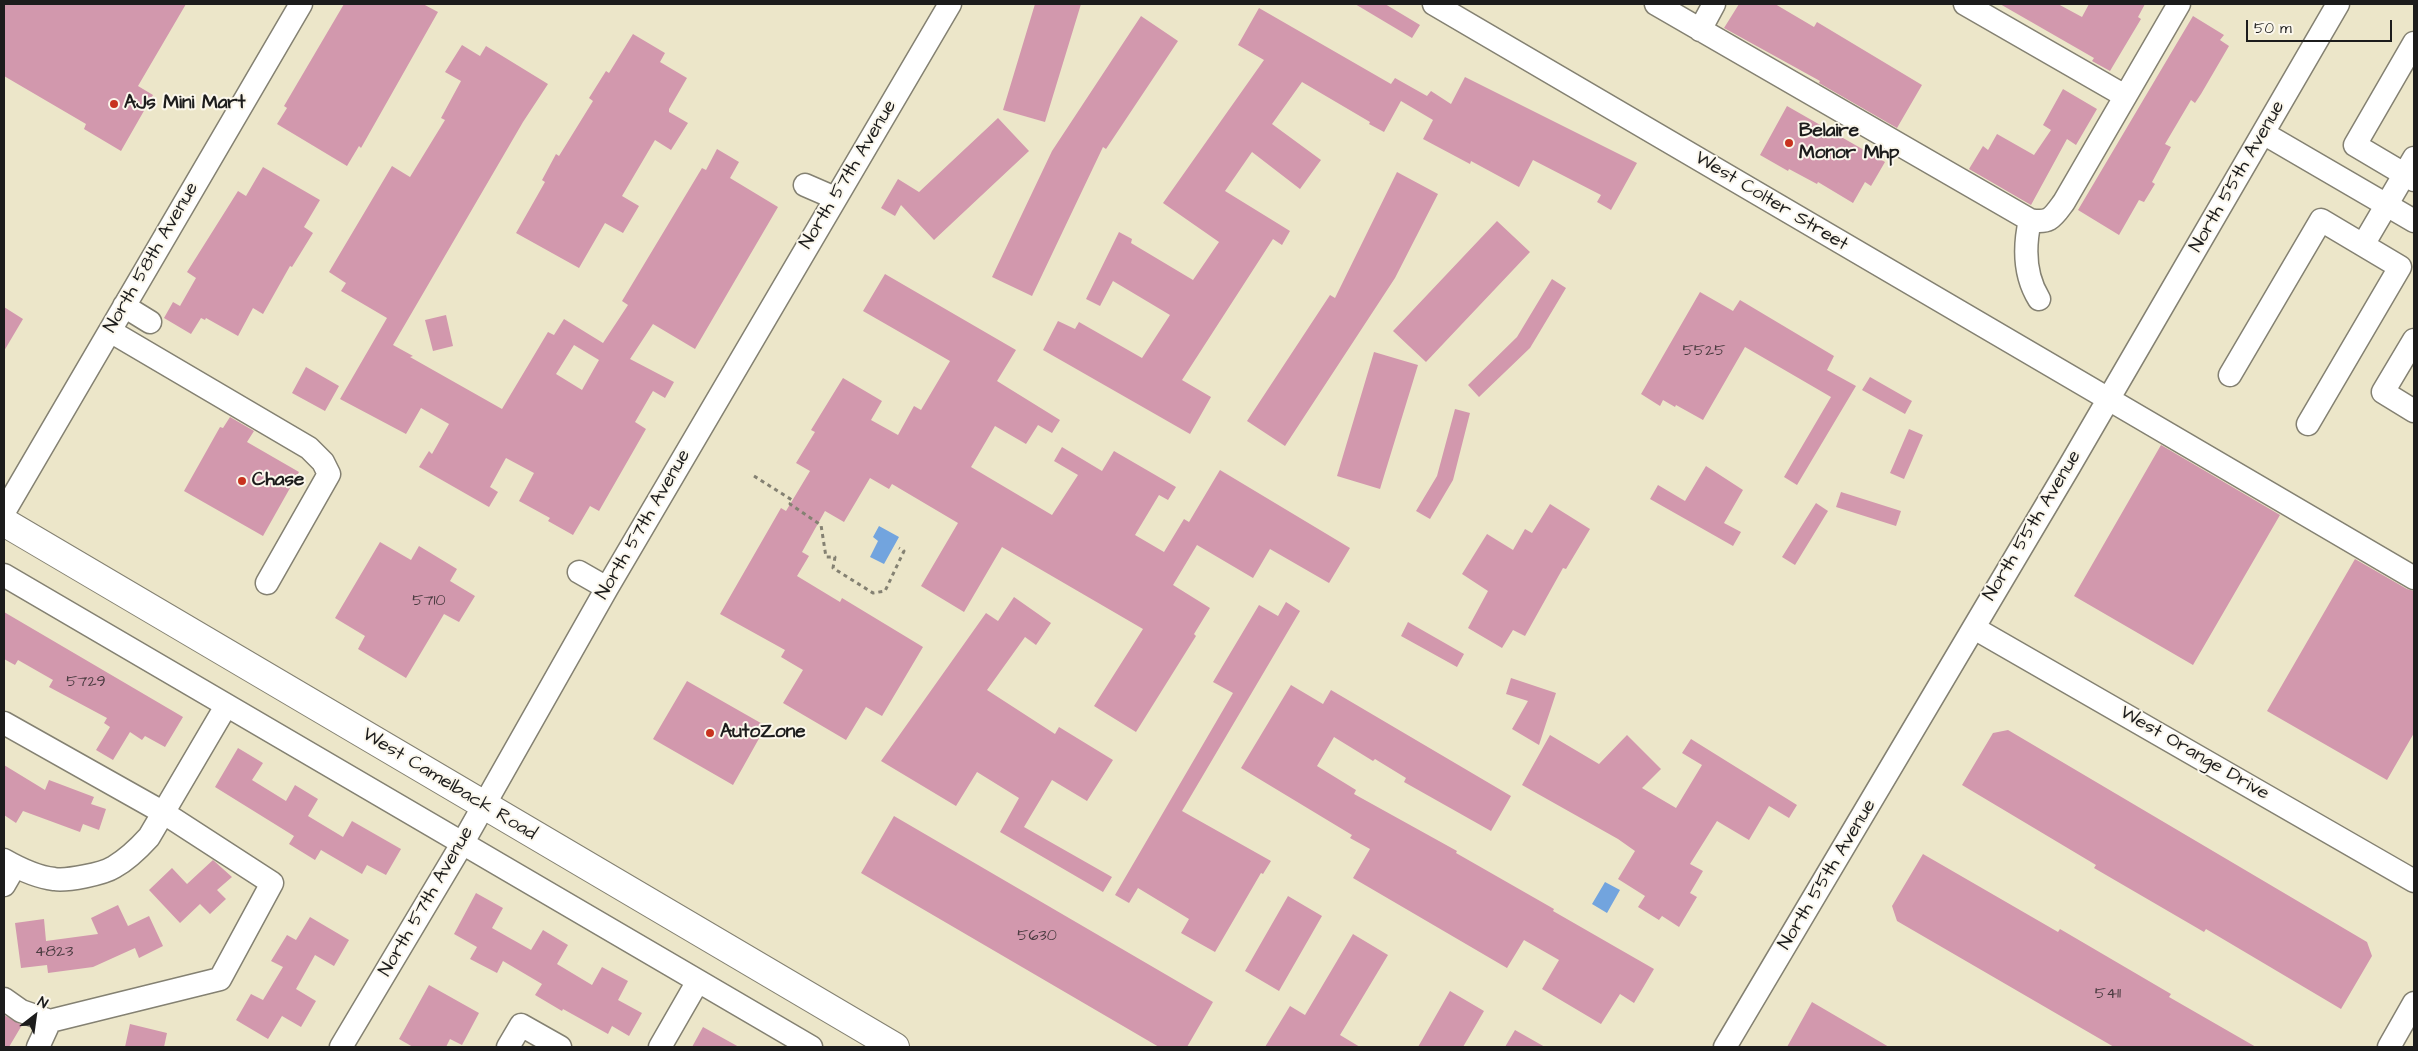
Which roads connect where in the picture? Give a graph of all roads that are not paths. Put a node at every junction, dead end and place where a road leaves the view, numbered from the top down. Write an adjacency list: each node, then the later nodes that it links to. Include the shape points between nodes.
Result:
1 (301, 4): 21 (street, North 58th Avenue)
2 (950, 4): 15 (street, North 57th Avenue)
3 (1434, 4): 26 (street, West Colter Street)
4 (1656, 4): 9 (street)
5 (1714, 4): 9 (street)
6 (1965, 4): 11 (street)
7 (2179, 4): 11 (street)
8 (2338, 4): 12 (street, North 55th Avenue)
9 (1700, 30): 17 (street)
10 (2414, 43): 13 (street, via 2355,145)
11 (2125, 96): 17 (street, via 2053,217 2042,223)
12 (2263, 133): 16 (street); 26 (street, North 55th Avenue)
13 (2411, 171): 16 (street)
14 (805, 185): 15 (street)
15 (835, 198): 35 (street, North 57th Avenue)
16 (2387, 205): 18 (street); 19 (street)
17 (2030, 220): 20 (street, via 2025,242 2027,261 2033,289)
18 (2414, 221)
19 (2362, 245): 25 (street, via 2321,220); 28 (street, via 2400,266)
20 (2039, 299)
21 (124, 306): 22 (street); 23 (street, North 58th Avenue)
22 (150, 322)
23 (110, 331): 29 (street, North 58th Avenue); 34 (street, via 309,448 323,462 328,474)
24 (2414, 340): 27 (street, via 2383,392)
25 (2230, 375)
26 (2108, 400): 33 (street, West Colter Street); 36 (street, North 55th Avenue)
27 (2414, 411)
28 (2308, 424)
29 (4, 512)
30 (4, 522): 39 (main road, West Camelback Road)
31 (579, 572): 35 (street)
32 (4, 575): 37 (street)
33 (2414, 578)
34 (267, 583)
35 (607, 588): 39 (street, North 57th Avenue)
36 (1974, 628): 43 (street, West Orange Drive); 55 (street, North 55th Avenue)
37 (226, 706): 40 (street); 41 (street)
38 (4, 723): 40 (street)
39 (483, 806): 41 (street, North 57th Avenue); 54 (main road, West Camelback Road)
40 (164, 813): 42 (street, via 136,852 113,868 54,879); 47 (street, via 272,883 220,979)
41 (462, 844): 44 (street); 49 (street, North 57th Avenue)
42 (7, 870)
43 (2414, 881)
44 (698, 981): 52 (street); 53 (street)
45 (4, 999): 47 (street, via 21,1011)
46 (2414, 1003): 56 (street)
47 (50, 1021): 48 (street)
48 (38, 1047)
49 (341, 1047)
50 (508, 1047): 51 (street, via 521,1025)
51 (560, 1047)
52 (660, 1047)
53 (811, 1047)
54 (895, 1047)
55 (1726, 1047)
56 (2389, 1047)

